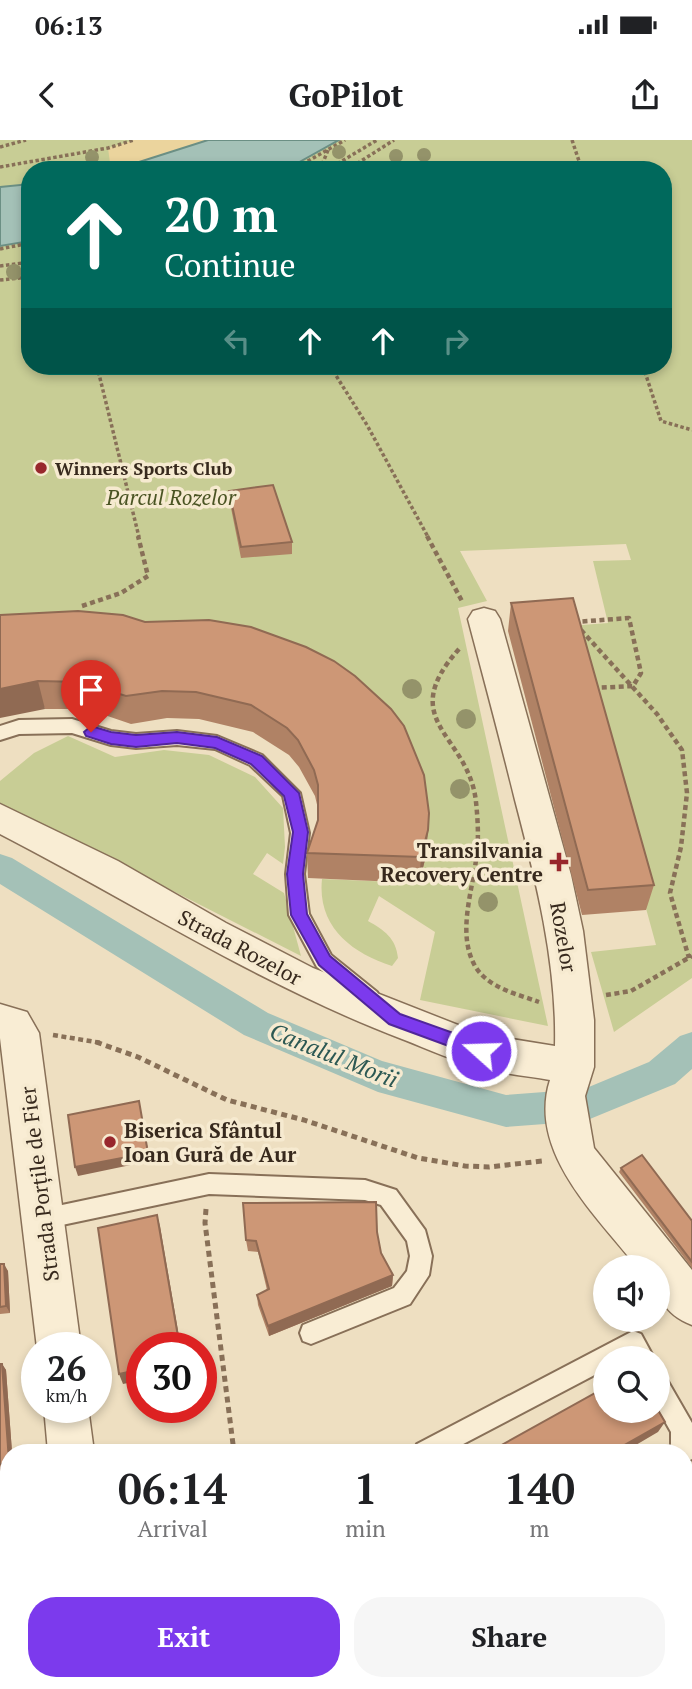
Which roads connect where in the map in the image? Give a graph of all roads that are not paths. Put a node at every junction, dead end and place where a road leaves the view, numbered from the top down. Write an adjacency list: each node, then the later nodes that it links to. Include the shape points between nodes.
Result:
1 (484, 619): 6 (street, Rozelor, via 553,875 574,1001)
2 (0, 733): 4 (lane, via 19,727 72,726 123,740 177,738 217,743 256,760 291,793 300,832 295,874 299,915 324,961)
3 (0, 818): 4 (street, Strada Rozelor, via 300,979)
4 (394, 1019): 6 (street, Strada Rozelor)
5 (11, 1026): 7 (street, Strada Porțile de Fier)
6 (569, 1081): 8 (street, via 574,1149)
7 (43, 1219): 9 (street, Strada Porțile de Fier); 10 (lane, via 209,1184 365,1190 388,1196 417,1237 418,1275 402,1296)
8 (692, 1304)
9 (57, 1332)
10 (311, 1333)
11 (593, 1363): 15 (lane)
12 (670, 1407): 16 (lane, via 683,1430)
13 (68, 1423): 14 (street)
14 (70, 1444)
15 (440, 1444)
16 (683, 1444)

